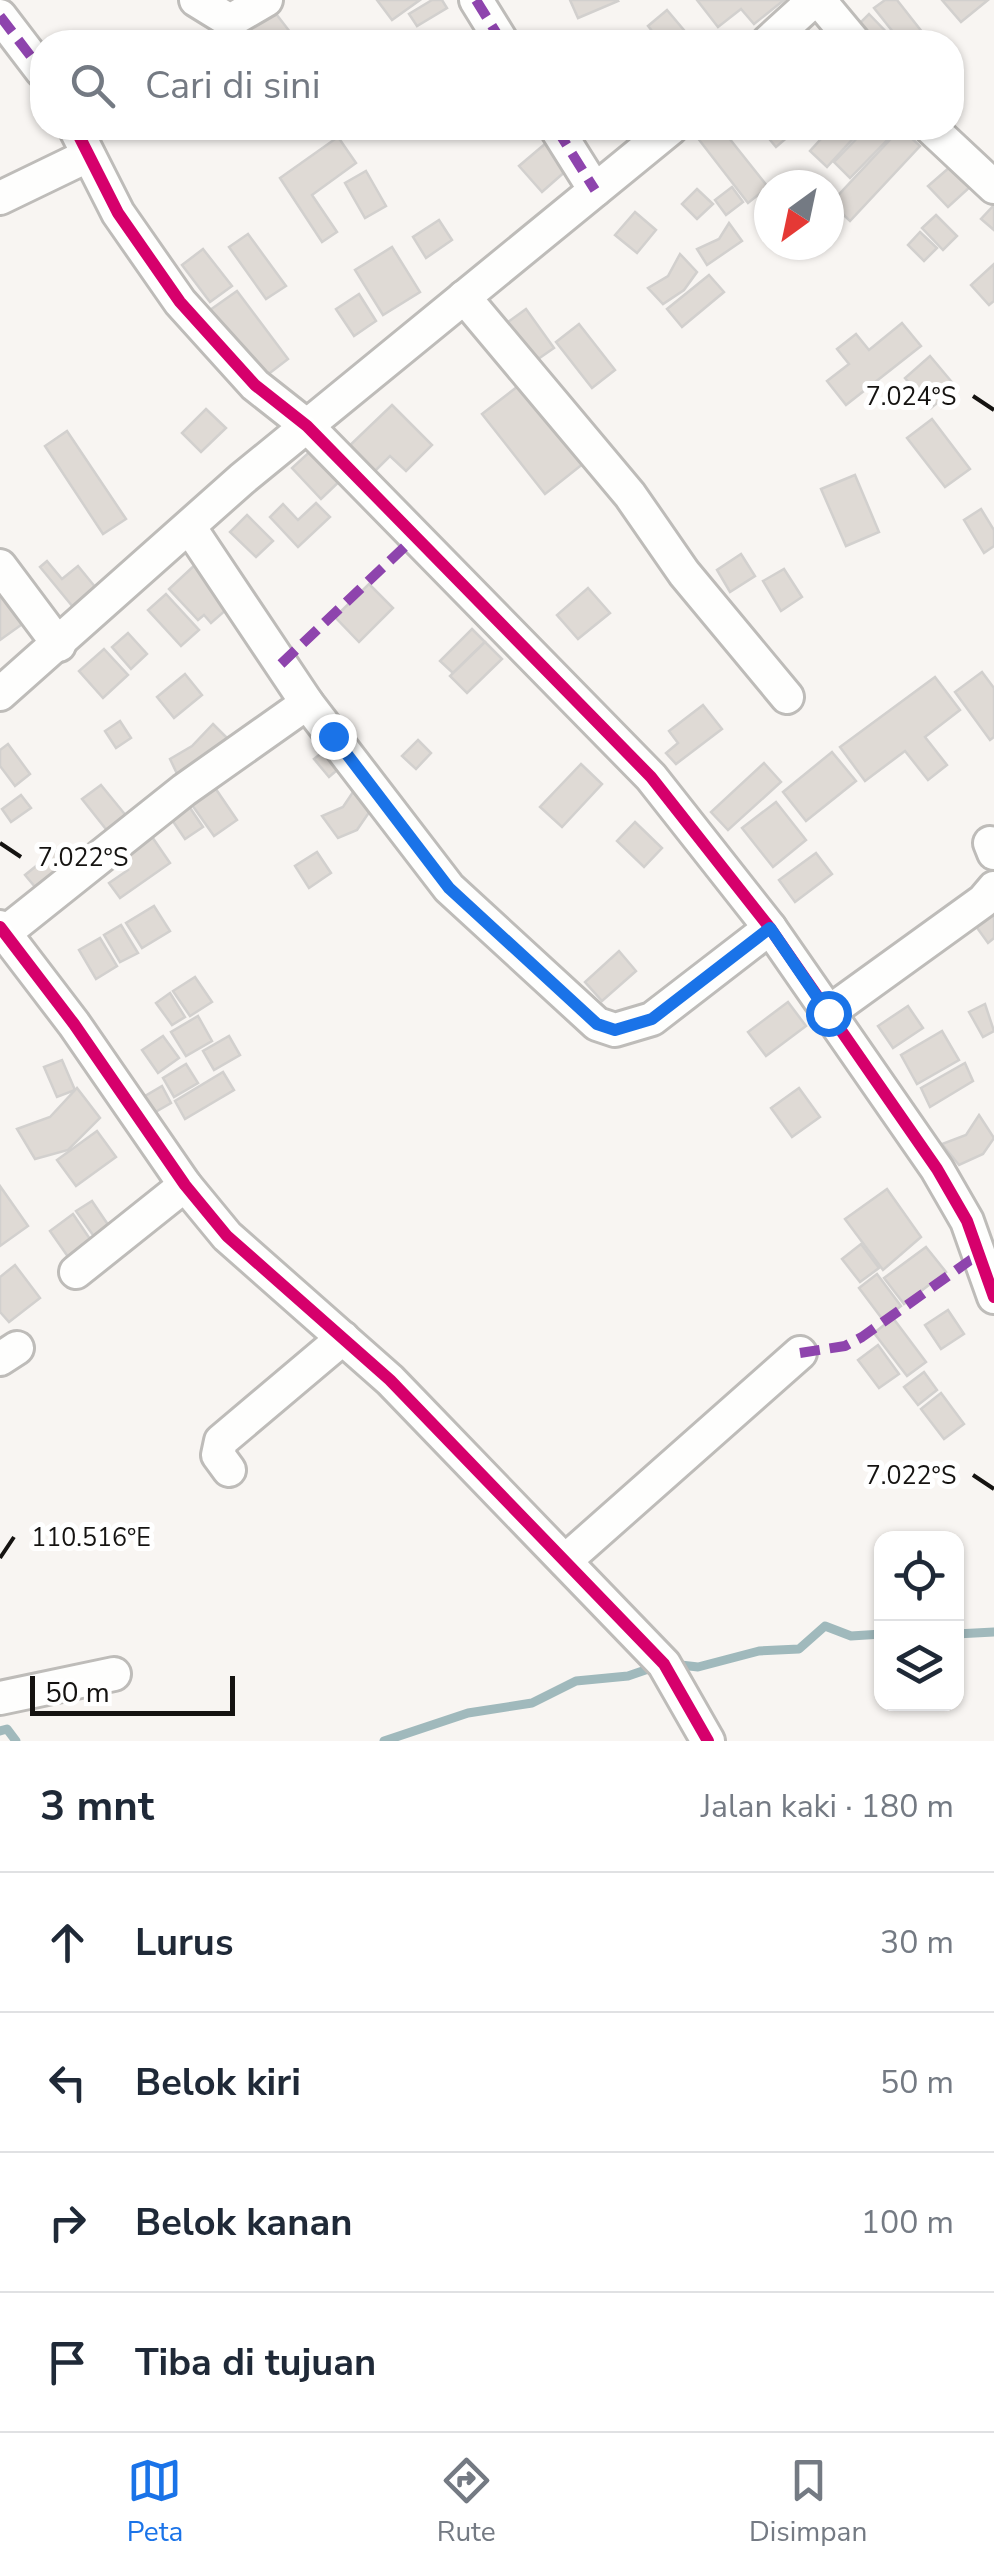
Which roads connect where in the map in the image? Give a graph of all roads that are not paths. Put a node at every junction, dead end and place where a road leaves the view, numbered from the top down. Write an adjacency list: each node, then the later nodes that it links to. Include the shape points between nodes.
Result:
1 (196, 0): 2 (street, via 230,21)
2 (266, 0)
3 (476, 0): 6 (street)
4 (817, 0): 7 (street); 8 (street)
5 (0, 16): 9 (street)
6 (495, 30)
7 (782, 30)
8 (843, 30)
9 (30, 55)
10 (564, 140): 15 (street)
11 (656, 140): 15 (street)
12 (944, 140): 14 (street)
13 (81, 142): 16 (street); 18 (street, via 118,213 180,302 254,385)
14 (994, 187)
15 (595, 190): 17 (street)
16 (0, 198)
17 (464, 298): 18 (street); 23 (street)
18 (308, 426): 19 (street); 26 (street, via 651,777)
19 (190, 528): 21 (street); 24 (street)
20 (0, 566): 21 (street)
21 (59, 645): 22 (street)
22 (0, 694)
23 (787, 696)
24 (307, 703): 26 (street, via 449,888 597,1024 615,1030 652,1019); 27 (street)
25 (994, 888): 28 (street)
26 (770, 928): 28 (street)
27 (3, 929): 29 (street)
28 (828, 1013): 31 (street, via 967,1221)
29 (185, 1185): 30 (street); 32 (street, via 227,1236)
30 (76, 1272)
31 (994, 1297)
32 (343, 1338): 34 (street, via 221,1440 218,1455); 35 (street)
33 (800, 1353): 35 (street)
34 (229, 1470)
35 (565, 1561): 38 (street, via 664,1664)
36 (114, 1674): 37 (street)
37 (0, 1698)
38 (708, 1741)

